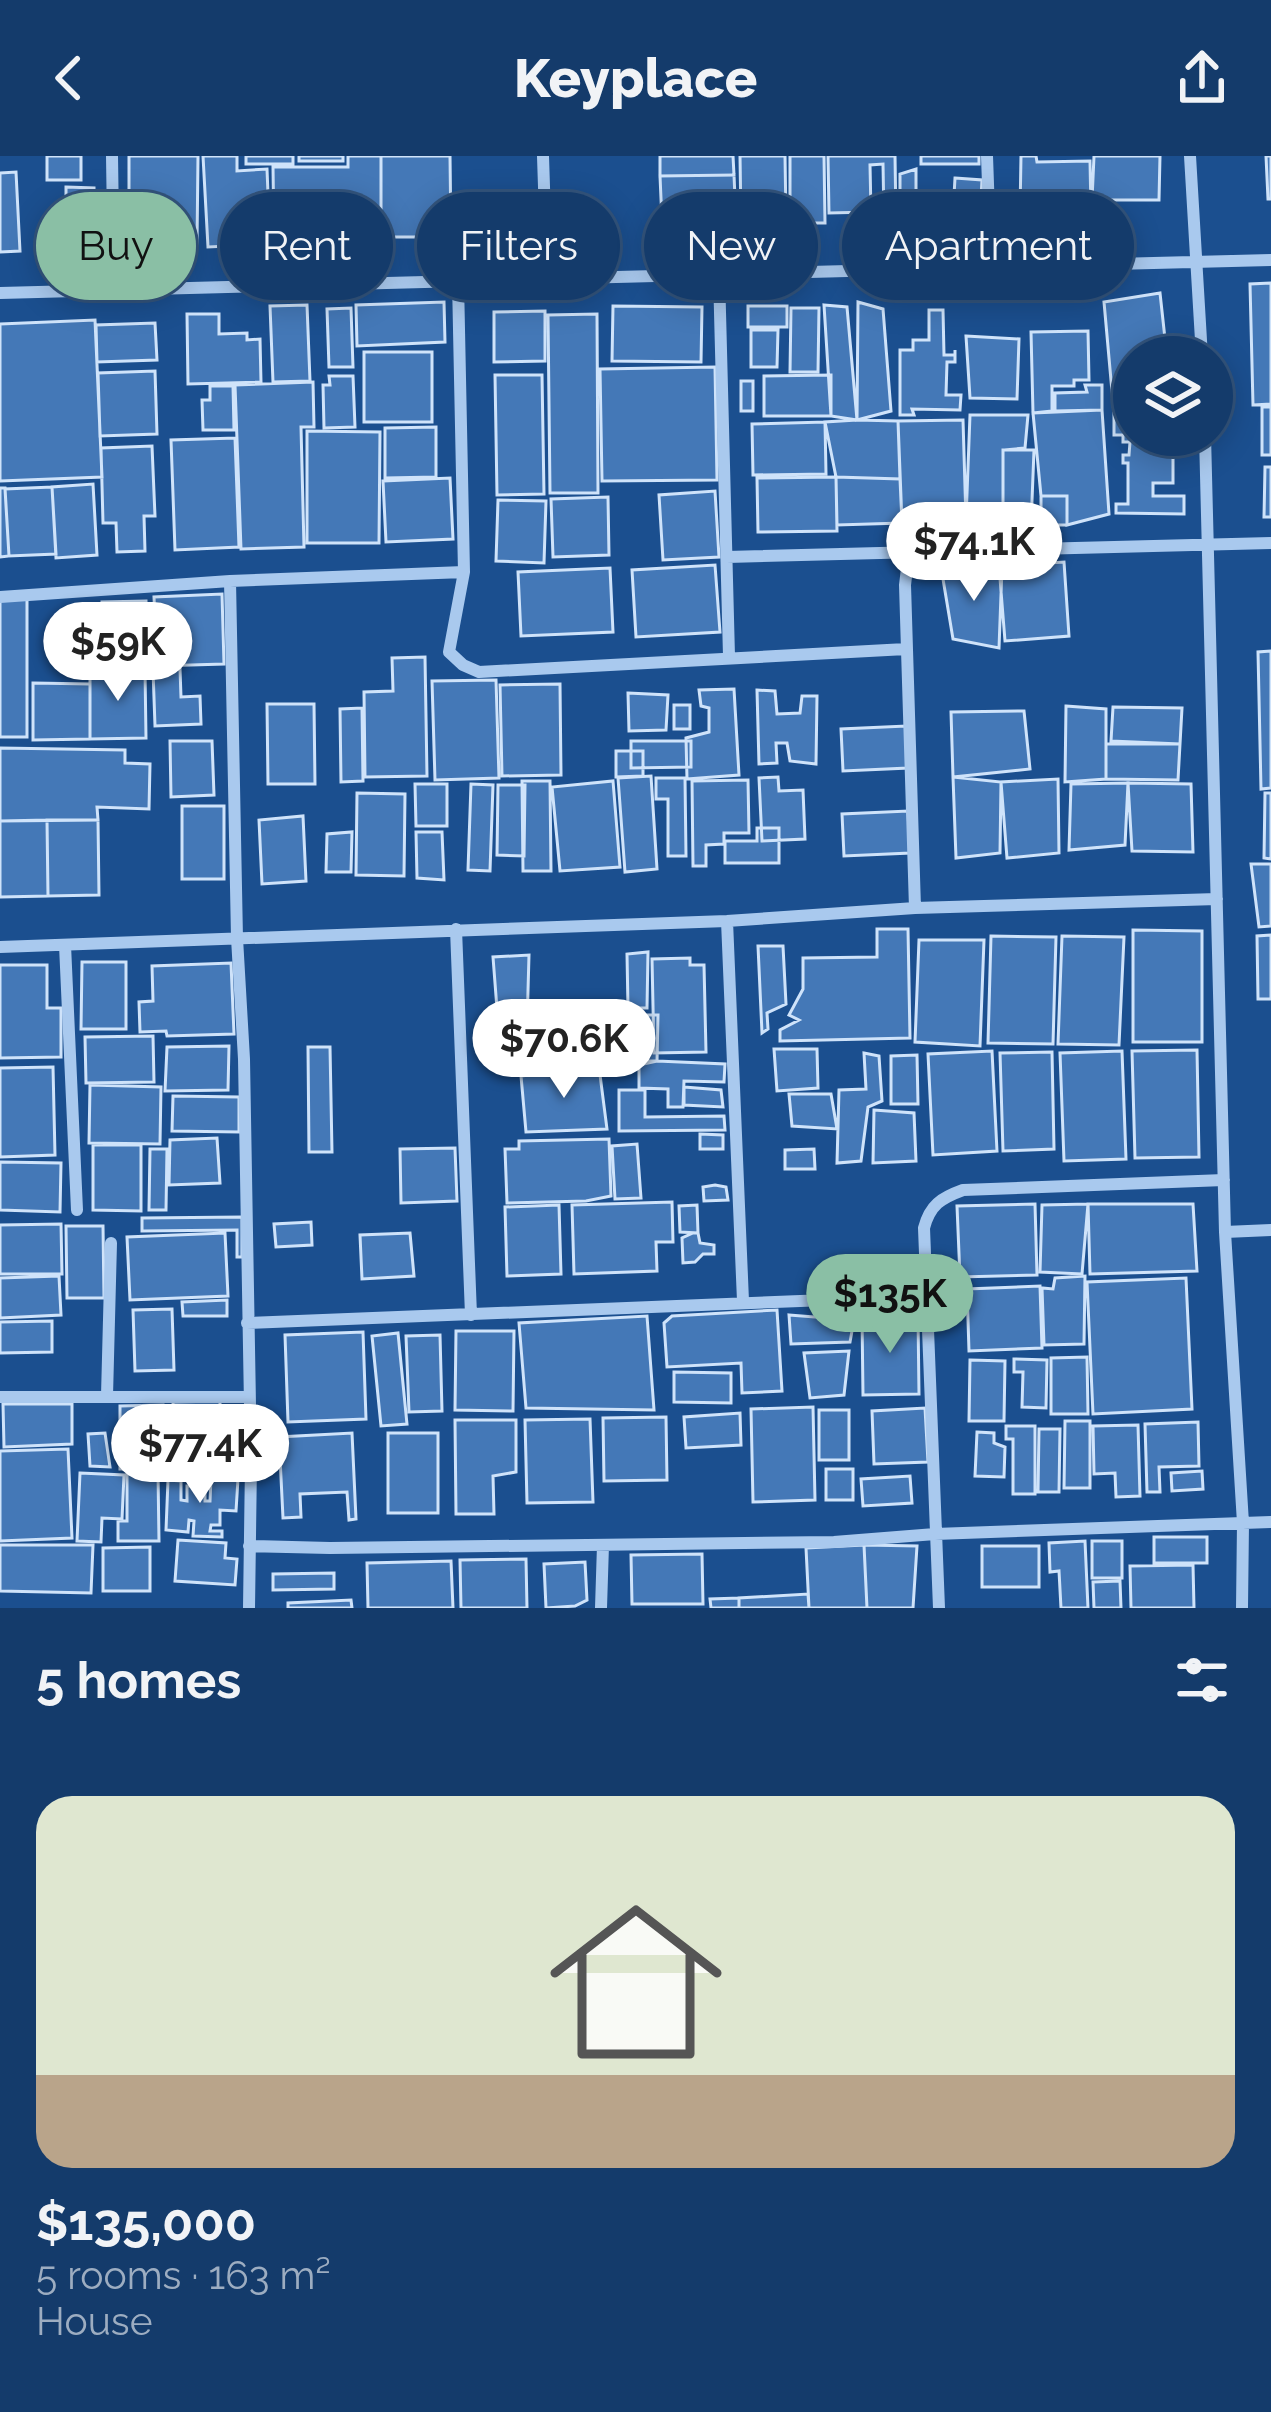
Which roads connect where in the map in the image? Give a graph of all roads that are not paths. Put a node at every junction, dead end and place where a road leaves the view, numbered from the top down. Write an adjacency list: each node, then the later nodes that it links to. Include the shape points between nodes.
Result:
1 (112, 156): 5 (street)
2 (543, 156): 6 (street)
3 (987, 156): 7 (street)
4 (1190, 156): 9 (street)
5 (112, 192)
6 (544, 192)
7 (988, 192)
8 (1271, 260): 9 (street)
9 (1195, 262): 10 (street); 17 (street)
10 (1134, 264)
11 (417, 282): 12 (street)
12 (196, 288)
13 (36, 292): 14 (street)
14 (0, 293)
15 (458, 300): 23 (street)
16 (720, 300): 22 (street)
17 (1200, 336)
18 (1206, 456): 19 (street)
19 (1208, 543): 20 (street); 21 (street); 28 (street)
20 (1271, 543)
21 (910, 552): 22 (street); 26 (street)
22 (727, 557): 27 (street)
23 (464, 572): 24 (street); 27 (street, via 449,652 479,672)
24 (230, 581): 25 (street); 32 (street)
25 (0, 596)
26 (906, 649): 27 (street); 29 (street)
27 (729, 656)
28 (1217, 899): 29 (street); 35 (street)
29 (915, 908): 30 (street)
30 (727, 921): 31 (street); 41 (street)
31 (456, 929): 32 (street); 42 (street)
32 (237, 938): 33 (street); 43 (street)
33 (65, 945): 34 (street); 36 (street)
34 (0, 947)
35 (1224, 1180): 38 (street); 40 (street, via 963,1190 929,1210)
36 (77, 1210)
37 (1271, 1230): 38 (street)
38 (1226, 1232): 48 (street)
39 (111, 1244): 44 (street)
40 (928, 1295): 41 (street); 49 (street)
41 (743, 1301): 42 (street)
42 (471, 1315): 43 (street)
43 (247, 1323): 46 (street)
44 (107, 1396): 45 (street); 46 (street)
45 (0, 1397)
46 (249, 1397): 51 (street)
47 (1271, 1522): 48 (street)
48 (1243, 1523): 49 (street); 55 (street)
49 (935, 1534): 50 (street); 54 (street)
50 (603, 1545): 51 (street); 53 (street)
51 (249, 1546): 52 (street)
52 (249, 1608)
53 (601, 1608)
54 (939, 1608)
55 (1242, 1608)

